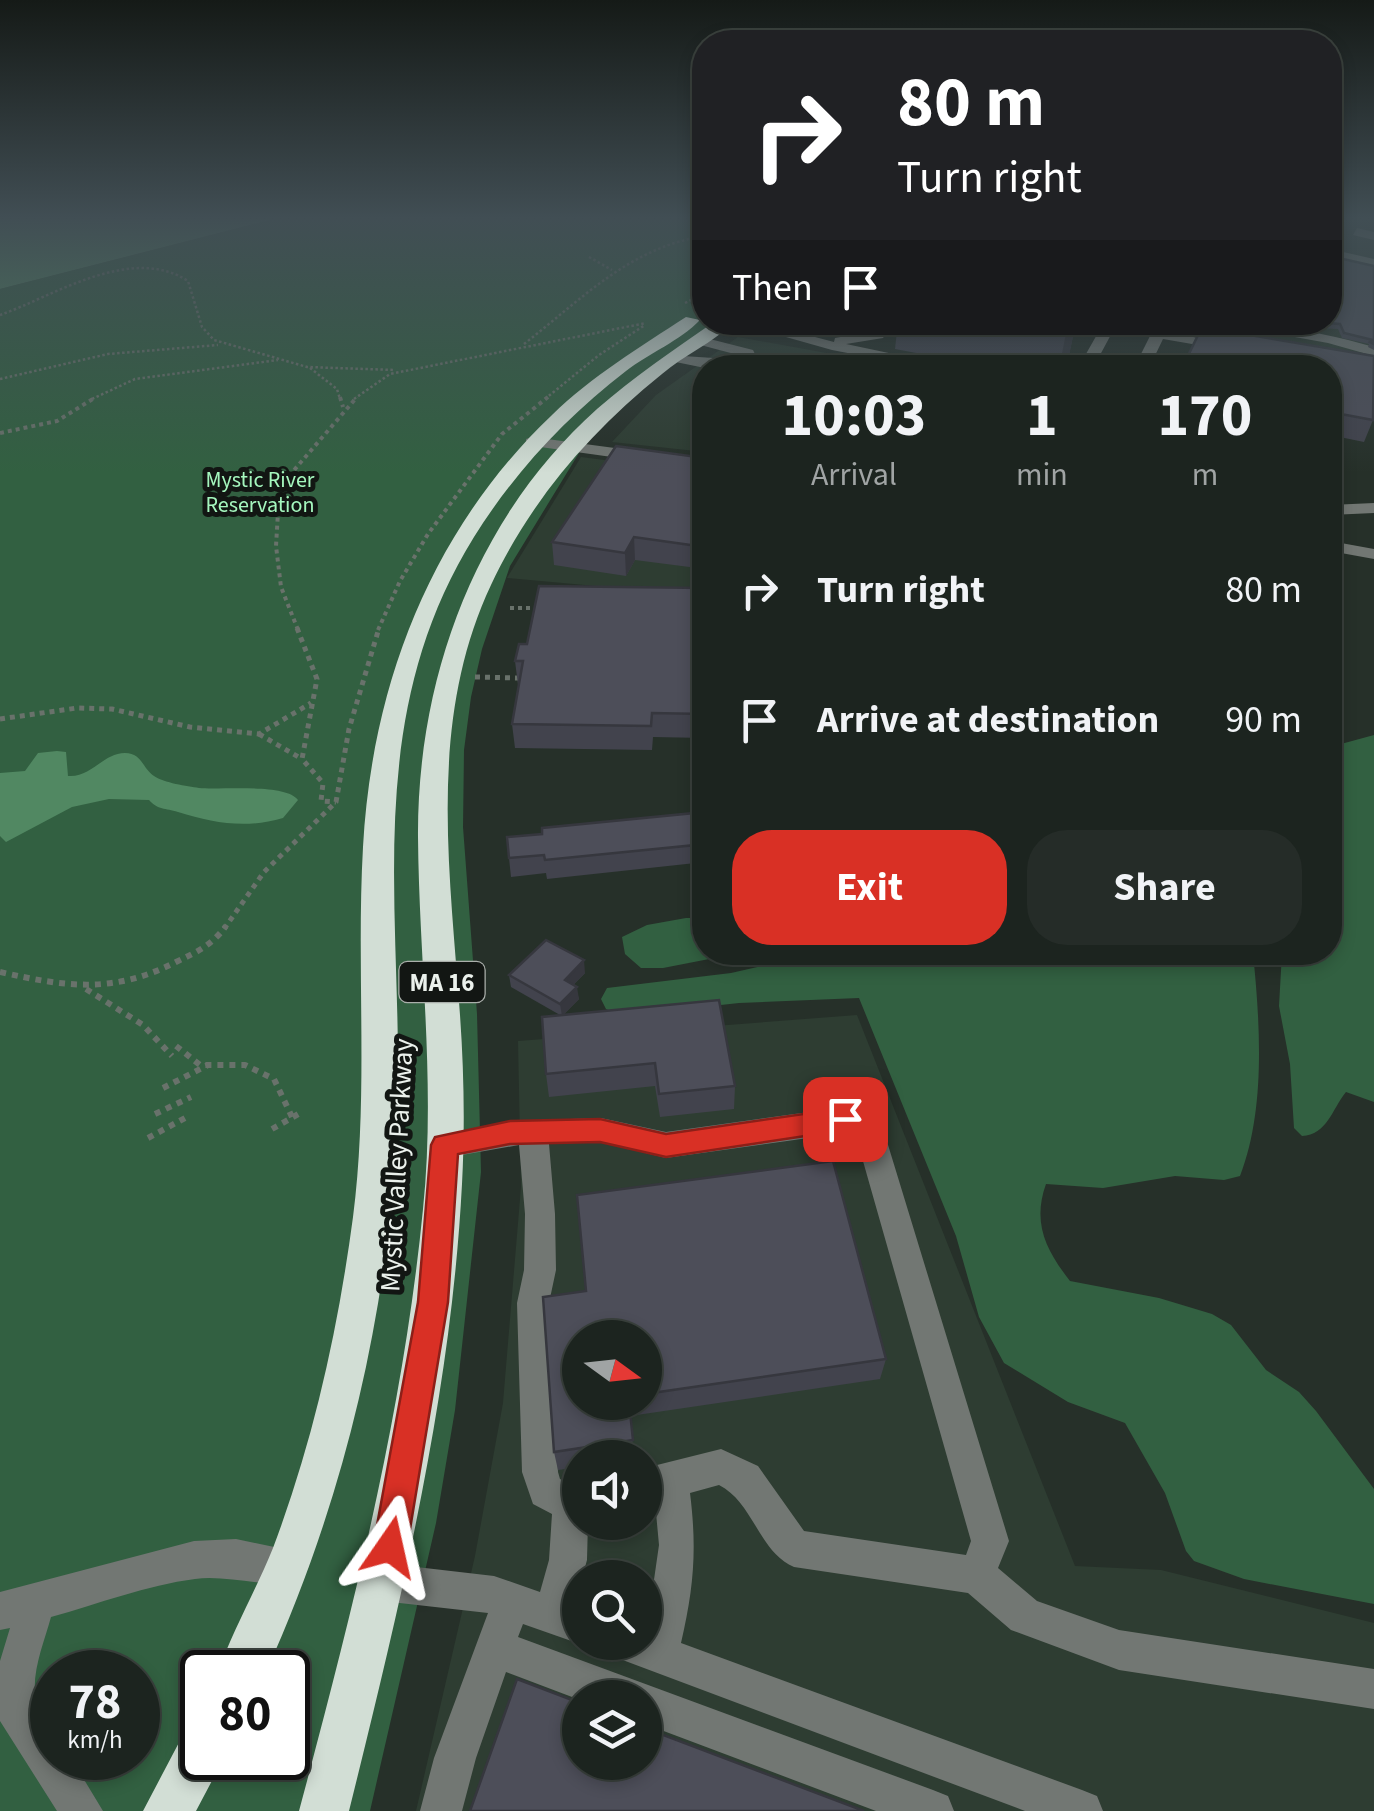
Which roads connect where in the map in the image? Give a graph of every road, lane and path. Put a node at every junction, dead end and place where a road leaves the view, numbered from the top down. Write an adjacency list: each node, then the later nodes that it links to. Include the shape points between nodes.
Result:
1 (28, 304): 4 (path)
2 (196, 304): 13 (path)
3 (572, 304): 19 (path)
4 (0, 316)
5 (692, 321): 32 (highway, Mystic Valley Parkway / MA 16, via 604,378)
6 (650, 322): 19 (path)
7 (706, 335): 14 (highway, Mystic Valley Parkway / MA 16)
8 (791, 335): 17 (street)
9 (878, 335): 17 (street)
10 (1187, 335): 20 (street)
11 (1299, 335): 15 (street)
12 (1311, 335): 15 (street)
13 (208, 336): 16 (path); 18 (path)
14 (698, 340): 22 (street); 24 (highway, Mystic Valley Parkway / MA 16)
15 (1330, 340): 21 (street)
16 (225, 344): 18 (path); 25 (path)
17 (826, 344): 23 (street)
18 (194, 345): 29 (path, via 93,354)
19 (522, 346): 28 (path)
20 (1235, 348)
21 (1374, 352)
22 (750, 355)
23 (884, 355)
24 (668, 359): 26 (street); 33 (highway, Mystic Valley Parkway / MA 16)
25 (284, 360): 27 (path); 31 (path, via 135,379 57,421)
26 (692, 362)
27 (307, 367): 28 (path); 30 (path, via 337,389)
28 (406, 369): 30 (path, via 368,386)
29 (0, 378)
30 (343, 409): 43 (path, via 284,483 276,508 280,586 317,679)
31 (0, 433)
32 (532, 442): 33 (street); 65 (highway, Mystic Valley Parkway / MA 16, via 481,508 440,578 414,638 390,732 377,844 382,1058 368,1252 337,1417)
33 (568, 446): 34 (street); 61 (highway, Mystic Valley Parkway / MA 16, via 522,506 482,577 452,661 438,732 432,842)
34 (692, 463)
35 (1374, 508): 36 (street)
36 (1342, 509)
37 (1342, 548): 38 (street)
38 (1374, 554)
39 (510, 608): 40 (path)
40 (549, 608)
41 (476, 677): 42 (path)
42 (520, 678)
43 (312, 703): 45 (path); 46 (path)
44 (0, 719): 45 (path, via 112,709)
45 (259, 734): 46 (path)
46 (302, 759): 48 (path, via 323,783 321,802 336,802 264,872 214,943 143,979)
47 (0, 972): 48 (path)
48 (83, 988): 50 (path, via 143,1026)
49 (176, 1046): 51 (path)
50 (172, 1056)
51 (208, 1066): 52 (path); 57 (path, via 260,1070 274,1079)
52 (163, 1088)
53 (191, 1097): 55 (path)
54 (302, 1112): 57 (path)
55 (156, 1114)
56 (185, 1118): 60 (path)
57 (292, 1118): 58 (path)
58 (272, 1129)
59 (534, 1134): 61 (street); 64 (street, via 540,1472 546,1491); 66 (street, via 600,1130 666,1145 860,1122 870,1135 990,1541)
60 (148, 1138)
61 (445, 1145): 67 (highway, Mystic Valley Parkway / MA 16, via 426,1348)
62 (662, 1483): 66 (street, via 721,1467 744,1478 794,1548)
63 (662, 1496): 70 (street, via 678,1545 675,1586)
64 (562, 1497)
65 (290, 1566): 69 (street, via 194,1560); 73 (highway, Mystic Valley Parkway / MA 16)
66 (976, 1575): 76 (street, via 1024,1616 1119,1650)
67 (382, 1582): 68 (street); 81 (highway, Mystic Valley Parkway / MA 16)
68 (512, 1600): 71 (street); 72 (street)
69 (18, 1606): 79 (street, via 17,1712)
70 (662, 1612)
71 (562, 1619)
72 (496, 1649): 75 (street); 82 (street)
73 (252, 1650)
74 (662, 1656): 84 (street)
75 (579, 1680)
76 (1374, 1689)
77 (662, 1710): 83 (street)
78 (185, 1780): 80 (highway)
79 (82, 1811)
80 (168, 1811)
81 (324, 1811)
82 (440, 1811)
83 (933, 1811)
84 (1082, 1811)

